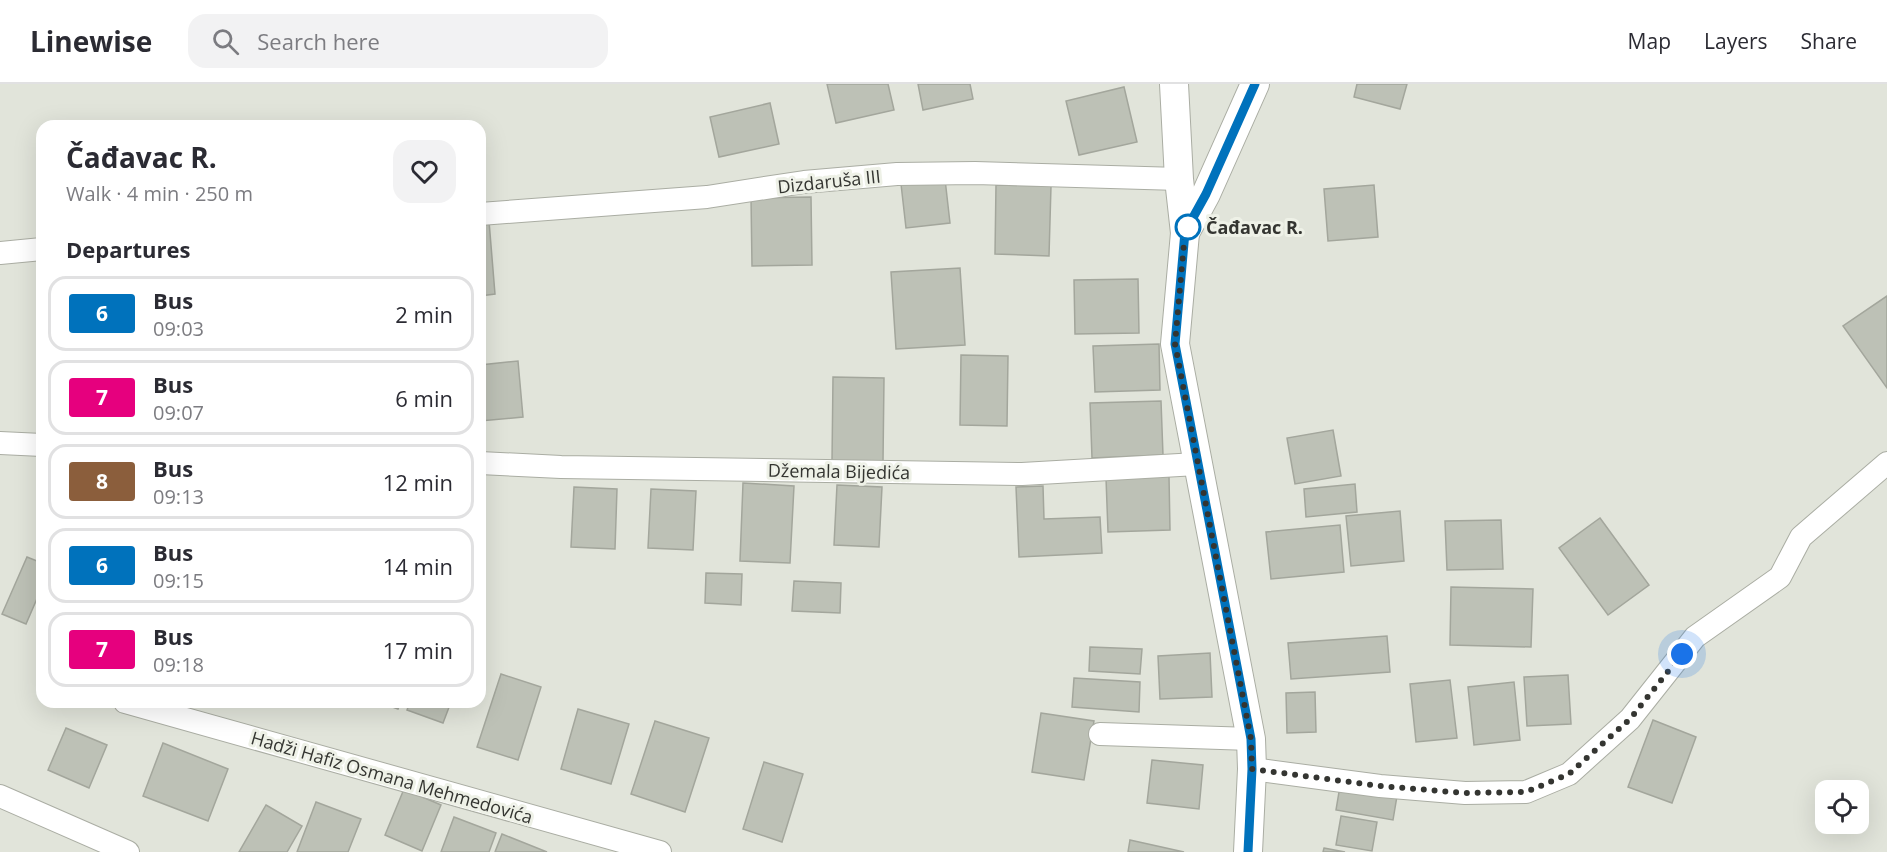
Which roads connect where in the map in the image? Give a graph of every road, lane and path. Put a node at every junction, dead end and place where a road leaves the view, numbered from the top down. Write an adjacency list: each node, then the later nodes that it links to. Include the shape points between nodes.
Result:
1 (1174, 84): 3 (street)
2 (1255, 84): 5 (street)
3 (1179, 179): 4 (street, Dizdaruša III, via 975,172 897,174 804,182 707,197); 5 (street)
4 (486, 214)
5 (1185, 232): 12 (street, via 1175,344)
6 (36, 250): 7 (street)
7 (0, 253)
8 (0, 443): 9 (street)
9 (36, 445)
10 (1887, 463): 16 (street, via 1801,537 1780,578 1695,637 1630,719 1569,774 1526,792 1465,793)
11 (486, 464): 12 (street, Džemala Bijedića, via 1022,474)
12 (1197, 464): 15 (street)
13 (146, 708): 19 (street, Hadži Hafiz Osmana Mehmedovića)
14 (1100, 734): 15 (street)
15 (1251, 739): 16 (street)
16 (1252, 769): 20 (street)
17 (0, 796): 18 (street)
18 (128, 852)
19 (660, 852)
20 (1248, 852)

